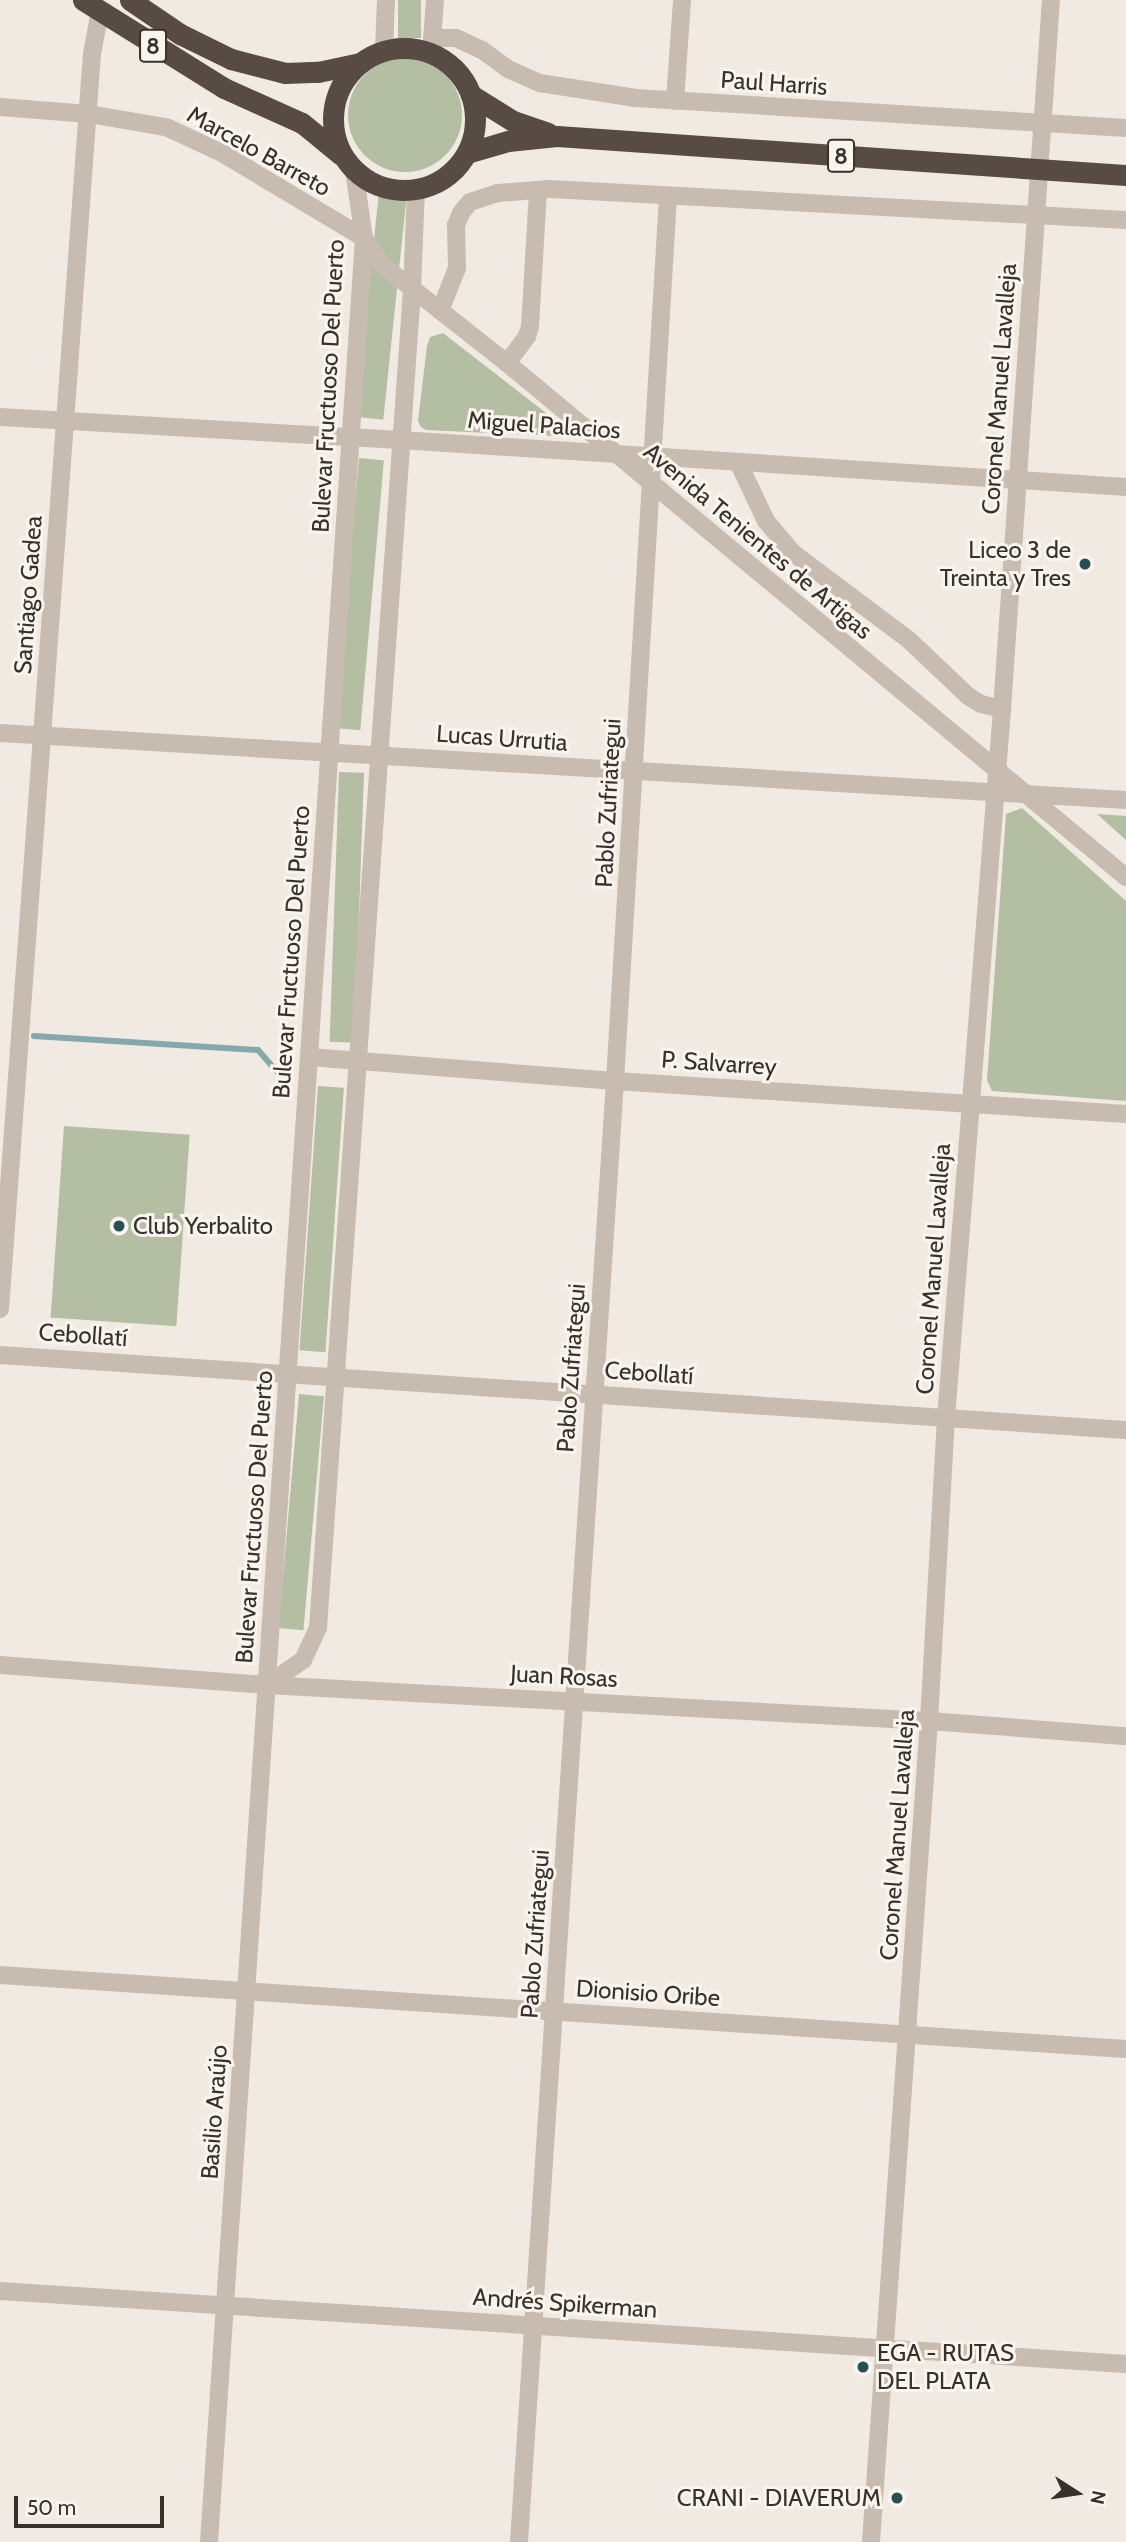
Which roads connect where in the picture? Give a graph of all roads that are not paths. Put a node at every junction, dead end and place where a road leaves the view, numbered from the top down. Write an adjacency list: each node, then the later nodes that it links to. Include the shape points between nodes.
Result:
1 (130, 0): 9 (highway, 8, via 180,34 231,59 285,73)
2 (386, 0): 8 (street)
3 (435, 0): 7 (street)
4 (682, 0): 11 (street)
5 (1051, 0): 14 (street, Coronel Manuel Lavalleja)
6 (92, 5): 13 (street, Santiago Gadea); 18 (highway, 8, via 224,88 302,123)
7 (432, 46): 8 (highway, 8); 10 (highway, 8, via 462,78); 11 (street, Paul Harris, via 456,38 540,83)
8 (383, 51): 9 (highway, 8)
9 (360, 63): 18 (highway, 8, via 341,87 332,117 335,137)
10 (471, 95): 16 (highway, 8, via 513,121); 17 (highway, via 475,114)
11 (675, 101): 14 (street, Paul Harris)
12 (0, 107): 13 (street, Marcelo Barreto)
13 (89, 114): 26 (street, Marcelo Barreto, via 166,127 222,153); 31 (street, Santiago Gadea)
14 (1043, 125): 15 (street, Paul Harris); 19 (street, Coronel Manuel Lavalleja)
15 (1126, 128)
16 (557, 136): 17 (highway, 8, via 508,141); 19 (highway, 8)
17 (467, 153): 21 (highway, via 437,183)
18 (348, 163): 21 (highway, 8, via 376,186); 26 (street, Bulevar Fructuoso Del Puerto)
19 (1041, 170): 20 (highway, 8); 24 (street, Coronel Manuel Lavalleja)
20 (1126, 175)
21 (416, 190): 27 (street, Bulevar Fructuoso Del Puerto)
22 (538, 190): 23 (street); 28 (street, via 484,196 466,208 456,225 457,268); 29 (street, via 530,326)
23 (668, 197): 24 (street); 35 (street, Pablo Zufriategui)
24 (1037, 214): 25 (street); 37 (street, Coronel Manuel Lavalleja)
25 (1126, 220)
26 (364, 238): 27 (street, Avenida Tenientes de Artigas, via 381,264); 32 (street, Bulevar Fructuoso Del Puerto)
27 (412, 289): 28 (street, Avenida Tenientes de Artigas); 33 (street, Bulevar Fructuoso Del Puerto)
28 (440, 311): 29 (street, Avenida Tenientes de Artigas)
29 (507, 363): 34 (street, Avenida Tenientes de Artigas)
30 (0, 417): 31 (street, Miguel Palacios)
31 (65, 421): 32 (street, Miguel Palacios); 42 (street, Santiago Gadea)
32 (351, 438): 33 (street, Miguel Palacios); 43 (street, Bulevar Fructuoso Del Puerto)
33 (400, 440): 34 (street, Miguel Palacios); 44 (street, Bulevar Fructuoso Del Puerto)
34 (616, 455): 35 (street, Miguel Palacios); 38 (street, Avenida Tenientes de Artigas)
35 (652, 457): 36 (street, Miguel Palacios); 38 (street, Pablo Zufriategui)
36 (738, 462): 37 (street, Miguel Palacios); 40 (street, via 766,521 793,553 910,641 968,696)
37 (1016, 480): 39 (street, Miguel Palacios); 40 (street, Coronel Manuel Lavalleja)
38 (650, 484): 45 (street, Avenida Tenientes de Artigas); 46 (street, Pablo Zufriategui)
39 (1126, 487)
40 (1002, 709): 45 (street, Coronel Manuel Lavalleja)
41 (0, 733): 42 (street, Lucas Urrutia)
42 (41, 736): 43 (street, Lucas Urrutia); 53 (street, Santiago Gadea)
43 (329, 750): 44 (street, Lucas Urrutia); 51 (street, Bulevar Fructuoso Del Puerto)
44 (379, 754): 46 (street, Lucas Urrutia); 52 (street, Bulevar Fructuoso Del Puerto)
45 (997, 770): 47 (street, Coronel Manuel Lavalleja); 48 (street, Avenida Tenientes de Artigas)
46 (635, 771): 47 (street, Lucas Urrutia); 54 (street, Pablo Zufriategui)
47 (994, 794): 48 (street, Lucas Urrutia); 55 (street, Coronel Manuel Lavalleja)
48 (1028, 795): 49 (street, Lucas Urrutia); 50 (street, Avenida Tenientes de Artigas)
49 (1126, 800)
50 (1126, 877)
51 (309, 1057): 52 (street, P. Salvarrey); 59 (street, Bulevar Fructuoso Del Puerto)
52 (358, 1059): 54 (street, P. Salvarrey); 60 (street, Bulevar Fructuoso Del Puerto)
53 (9, 1061): 57 (street, Santiago Gadea)
54 (615, 1081): 55 (street, P. Salvarrey); 61 (street, Pablo Zufriategui)
55 (970, 1104): 56 (street, P. Salvarrey); 62 (street, Coronel Manuel Lavalleja)
56 (1126, 1114)
57 (0, 1309)
58 (0, 1355): 59 (street, Cebollatí)
59 (288, 1373): 60 (street, Cebollatí); 65 (street, Bulevar Fructuoso Del Puerto)
60 (337, 1376): 61 (street, Cebollatí); 65 (street, Bulevar Fructuoso Del Puerto, via 318,1628 303,1660)
61 (594, 1394): 62 (street, Cebollatí); 66 (street, Pablo Zufriategui)
62 (947, 1418): 63 (street, Cebollatí); 67 (street, Coronel Manuel Lavalleja)
63 (1126, 1430)
64 (0, 1665): 65 (street, Juan Rosas)
65 (267, 1685): 66 (street, Juan Rosas); 70 (street, Basilio Araújo)
66 (574, 1701): 67 (street, Juan Rosas); 71 (street, Pablo Zufriategui)
67 (929, 1721): 68 (street, Juan Rosas); 72 (street, Coronel Manuel Lavalleja)
68 (1126, 1736)
69 (0, 1975): 70 (street, Dionisio Oribe)
70 (246, 1993): 71 (street, Dionisio Oribe); 75 (street, Basilio Araújo)
71 (554, 2011): 72 (street, Dionisio Oribe); 76 (street, Pablo Zufriategui)
72 (908, 2035): 73 (street, Dionisio Oribe); 77 (street, Coronel Manuel Lavalleja)
73 (1126, 2049)
74 (0, 2291): 75 (street, Andrés Spikerman)
75 (226, 2306): 76 (street, Andrés Spikerman); 79 (street, Basilio Araújo)
76 (534, 2326): 77 (street, Andrés Spikerman); 80 (street, Pablo Zufriategui)
77 (885, 2348): 78 (street, Andrés Spikerman); 81 (street, Coronel Manuel Lavalleja)
78 (1126, 2364)
79 (209, 2542)
80 (519, 2542)
81 (871, 2542)

